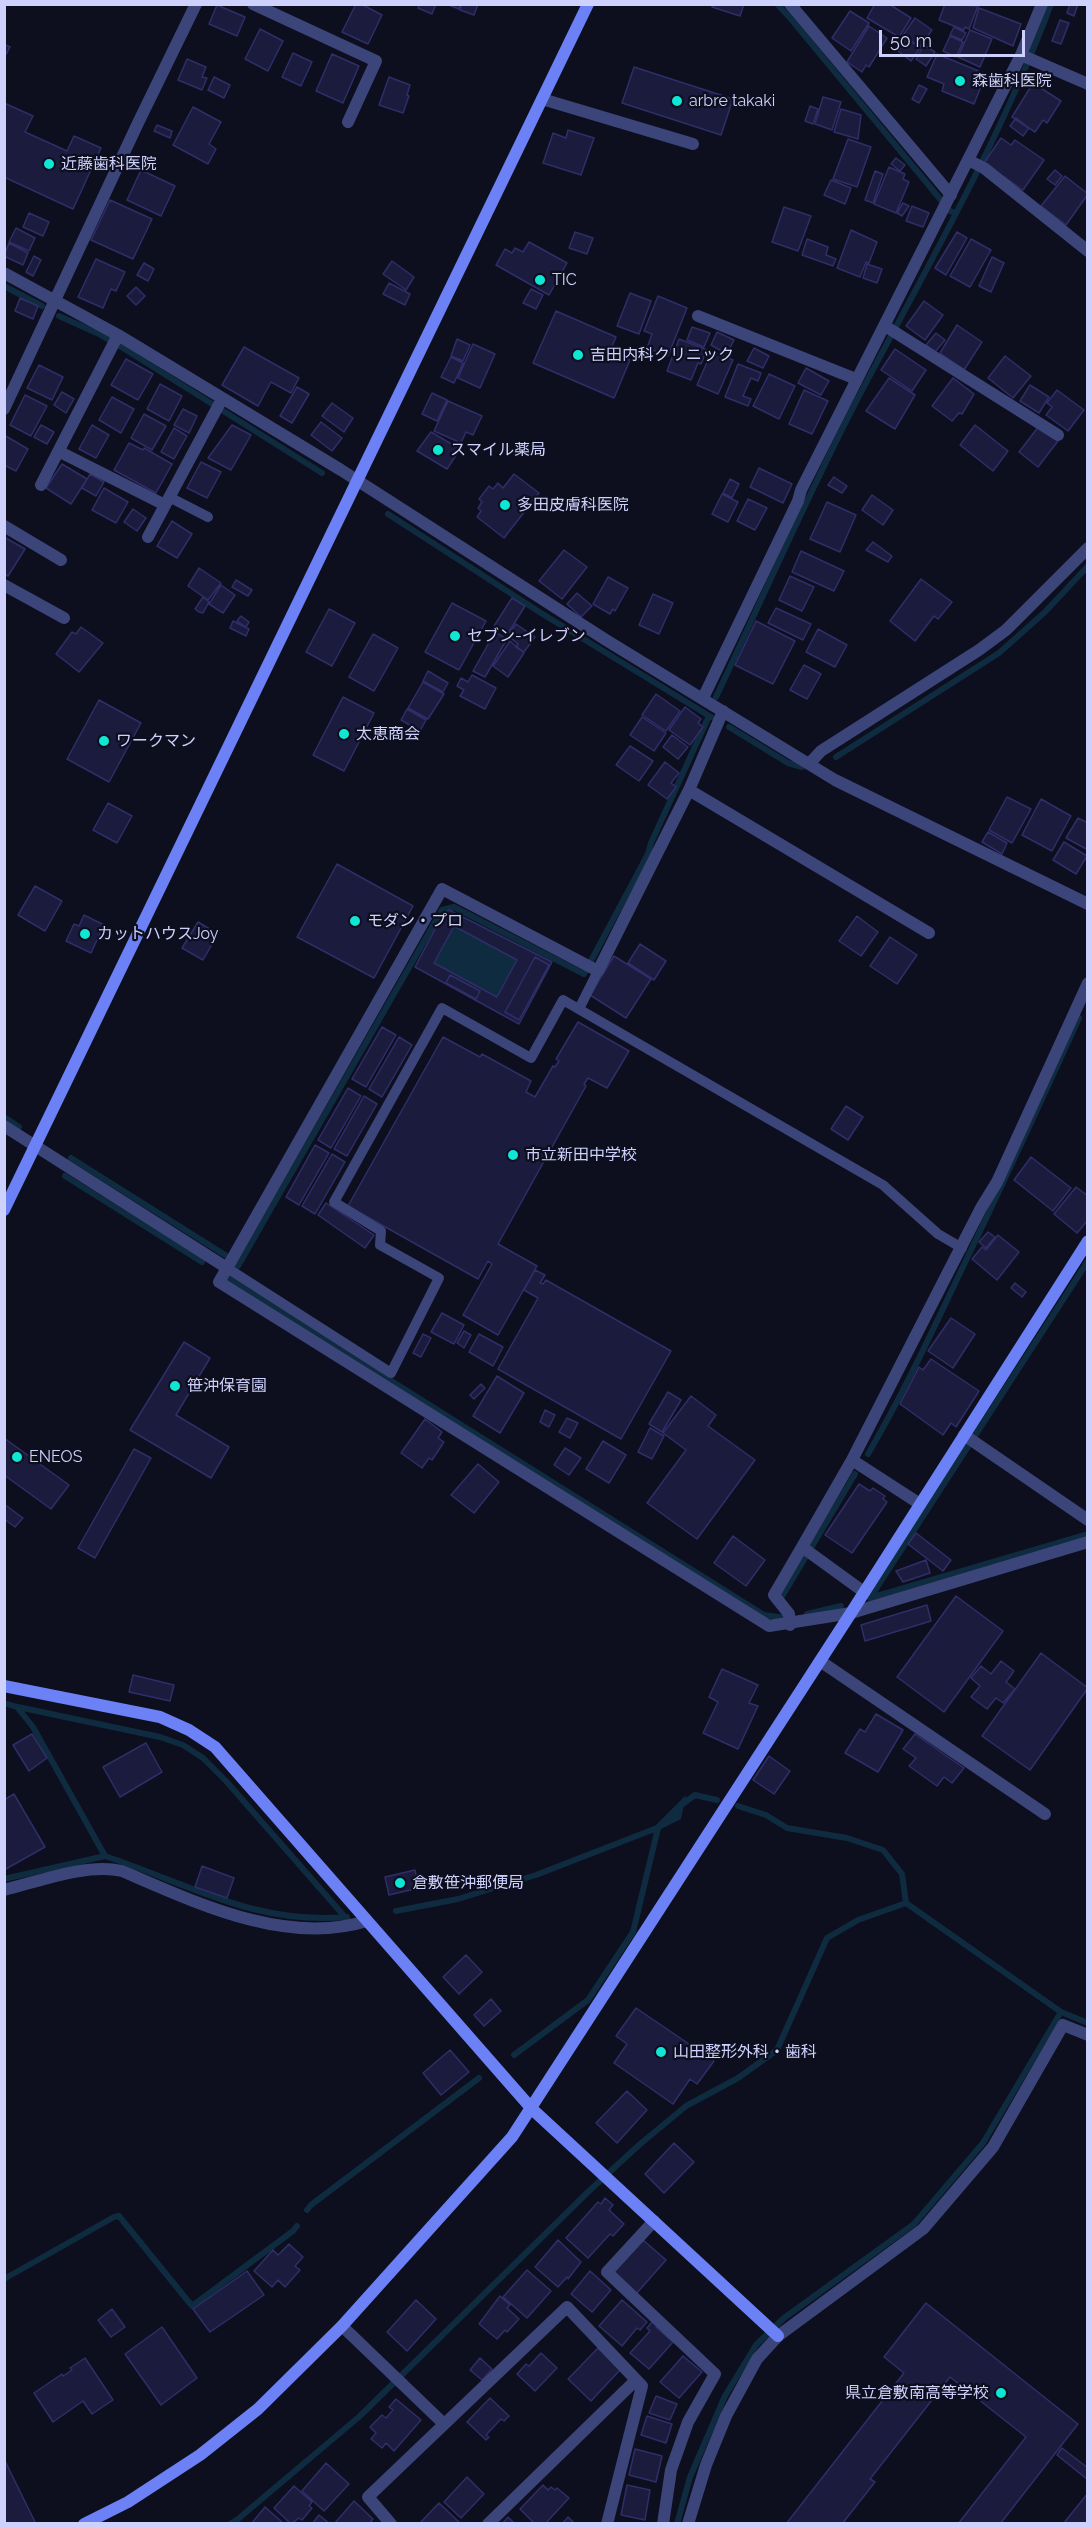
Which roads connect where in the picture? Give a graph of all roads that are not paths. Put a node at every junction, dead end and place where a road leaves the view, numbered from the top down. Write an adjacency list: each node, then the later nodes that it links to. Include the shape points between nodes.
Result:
1 (196, 4): 15 (street)
2 (253, 4): 9 (street, via 376,61)
3 (588, 4): 8 (street)
4 (790, 4): 12 (street)
5 (1041, 4): 6 (street)
6 (1027, 58): 7 (street); 11 (street)
7 (1088, 84)
8 (542, 99): 10 (street); 24 (street)
9 (348, 122)
10 (693, 144)
11 (975, 164): 12 (street); 13 (street)
12 (947, 202): 17 (street)
13 (1088, 250)
14 (4, 273): 15 (street)
15 (56, 301): 18 (street); 21 (street)
16 (698, 316): 19 (street)
17 (885, 326): 19 (street); 22 (street)
18 (116, 341): 20 (street); 23 (street)
19 (856, 379): 34 (street)
20 (219, 405): 24 (street); 26 (street)
21 (4, 409)
22 (1058, 435)
23 (60, 452): 25 (street); 26 (street)
24 (357, 480): 34 (street); 44 (street)
25 (41, 485)
26 (167, 501): 27 (lane); 29 (street)
27 (208, 517)
28 (4, 526): 31 (street)
29 (148, 537)
30 (1088, 548): 36 (street, via 1006,630 821,751)
31 (61, 560)
32 (4, 585): 33 (street)
33 (64, 618)
34 (703, 698): 35 (street)
35 (723, 711): 36 (street); 37 (street)
36 (809, 764): 38 (street)
37 (689, 790): 39 (street); 40 (street)
38 (1088, 904)
39 (929, 933)
40 (592, 968): 42 (lane); 48 (street, via 442,889)
41 (1088, 983): 47 (street, via 997,1182)
42 (579, 1009): 47 (lane, via 883,1185 938,1234); 48 (lane, via 563,1000 531,1058 442,1008 334,1202 381,1231 380,1245 440,1278 391,1372)
43 (4, 1126): 44 (street)
44 (35, 1147): 45 (street); 48 (street)
45 (4, 1210)
46 (1088, 1241): 49 (street)
47 (962, 1248): 50 (street)
48 (230, 1261): 57 (street, via 219,1282 754,1619 769,1626)
49 (969, 1439): 51 (street); 52 (street)
50 (852, 1460): 51 (street); 54 (street)
51 (920, 1504): 55 (street)
52 (1088, 1520)
53 (1088, 1542): 56 (street)
54 (807, 1550): 55 (street); 57 (street, via 774,1595)
55 (864, 1592): 56 (street)
56 (851, 1613): 57 (street); 58 (street)
57 (789, 1619)
58 (820, 1661): 60 (street); 64 (street)
59 (4, 1686): 62 (street, via 160,1718 189,1730 215,1747)
60 (1045, 1814)
61 (4, 1890): 62 (street, via 108,1868 218,1911 273,1924 306,1928)
62 (367, 1921): 64 (street)
63 (1088, 2035): 67 (street, via 1063,2025 993,2147 923,2229)
64 (532, 2109): 65 (street); 66 (street, via 512,2138)
65 (654, 2221): 67 (street); 74 (street, via 607,2272 715,2374 688,2422 671,2470)
66 (342, 2326): 69 (street); 70 (street, via 258,2409 201,2455 128,2502)
67 (776, 2335): 75 (street, via 757,2359 726,2416)
68 (636, 2380): 69 (street, via 567,2307); 72 (street); 73 (street, via 642,2386)
69 (444, 2424): 71 (street, via 368,2498)
70 (84, 2523)
71 (391, 2523)
72 (488, 2523)
73 (607, 2523)
74 (663, 2523)
75 (688, 2523)

